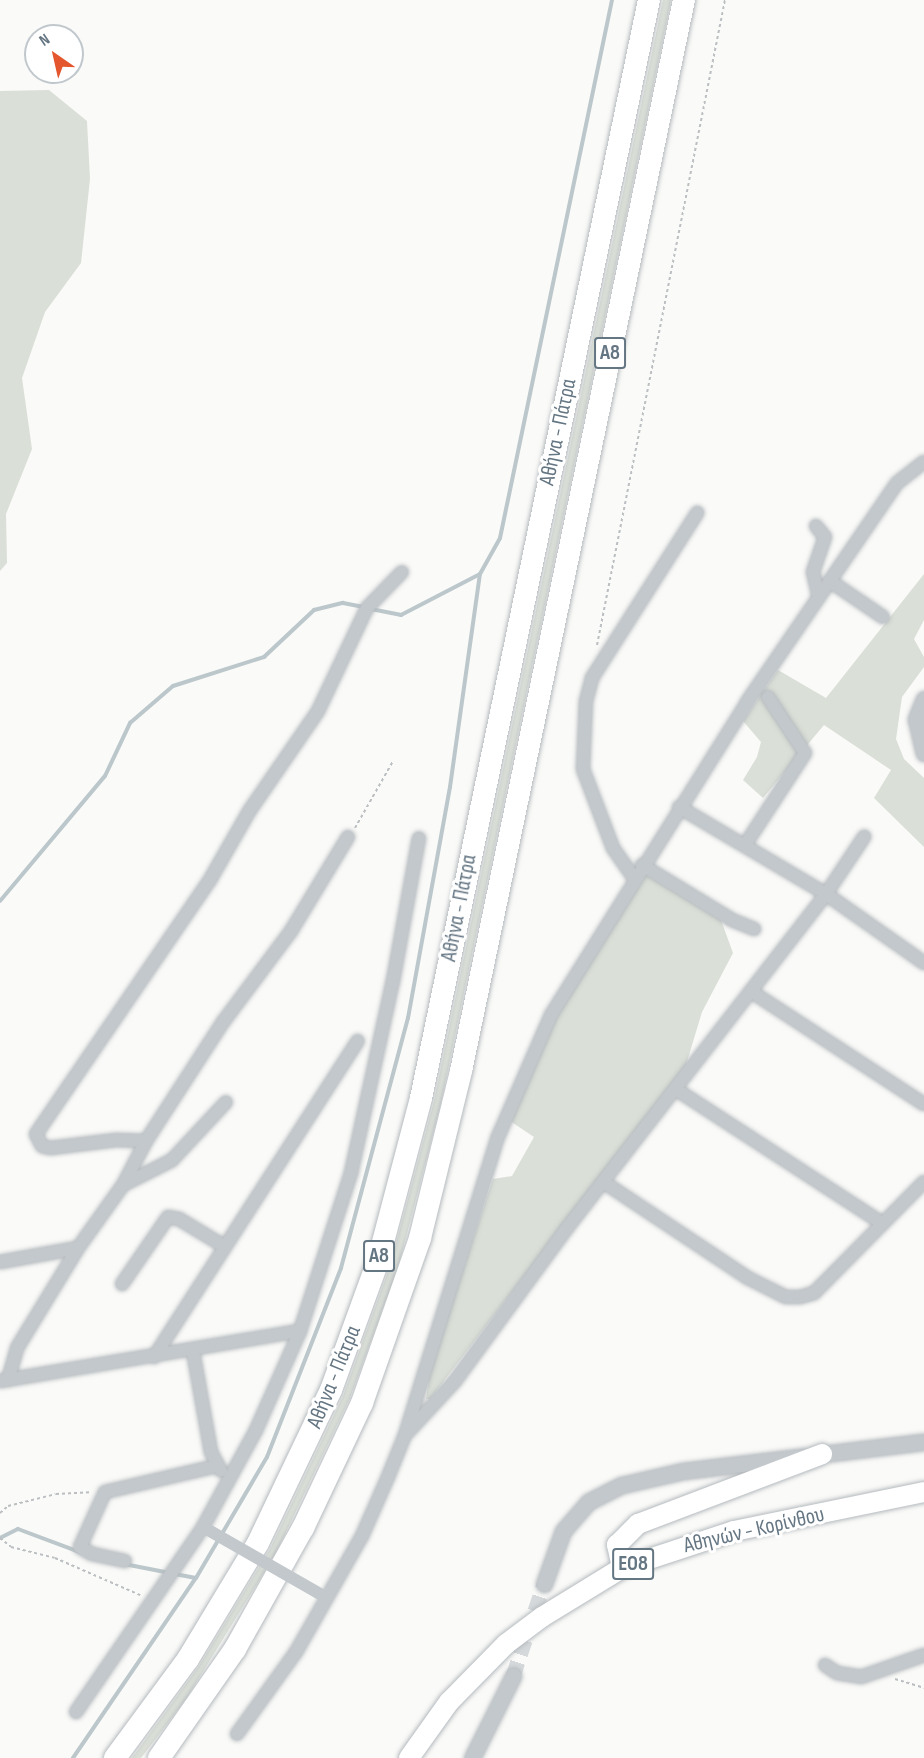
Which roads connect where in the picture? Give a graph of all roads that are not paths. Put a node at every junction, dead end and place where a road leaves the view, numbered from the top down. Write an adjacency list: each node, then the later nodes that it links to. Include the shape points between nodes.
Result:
1 (649, 0): 57 (highway, Αθήνα - Πάτρα / Α8, via 421,1098 384,1240 331,1390 258,1543 188,1659)
2 (684, 0): 58 (highway, Αθήνα - Πάτρα / Α8, via 454,1106 410,1272 362,1403 288,1559 223,1668)
3 (924, 462): 7 (street, via 897,483)
4 (697, 513): 19 (street, via 592,678 582,737 584,769 613,848)
5 (816, 526): 8 (street, via 825,537 813,572)
6 (402, 572): 28 (street, via 368,608 318,711 250,810 211,878 36,1134 42,1146 50,1148 116,1140)
7 (830, 581): 8 (street); 9 (street)
8 (819, 597): 13 (street)
9 (884, 617)
10 (768, 697): 17 (street, via 805,753)
11 (924, 699): 12 (street, via 916,720)
12 (924, 753)
13 (679, 807): 17 (street); 18 (street)
14 (348, 837): 28 (street, via 291,931 223,1022)
15 (864, 837): 20 (street)
16 (419, 838): 37 (street, via 351,1173)
17 (745, 844): 20 (street)
18 (642, 865): 19 (street); 21 (street, via 732,920)
19 (634, 878): 41 (street, via 551,1015 502,1128)
20 (826, 894): 22 (street); 23 (street)
21 (754, 929)
22 (924, 963)
23 (752, 992): 25 (street); 27 (street)
24 (358, 1041): 33 (street)
25 (677, 1090): 30 (street); 32 (street)
26 (226, 1102): 31 (street, via 172,1160)
27 (924, 1104)
28 (146, 1141): 31 (street)
29 (924, 1182): 32 (street)
30 (605, 1183): 32 (street, via 748,1278 786,1296 814,1293); 41 (street, via 567,1228 455,1381)
31 (123, 1185): 34 (street)
32 (882, 1223)
33 (225, 1246): 36 (street, via 179,1219 168,1217); 39 (street)
34 (78, 1248): 35 (street); 40 (street, via 17,1348)
35 (0, 1262)
36 (122, 1284)
37 (300, 1331): 38 (street); 45 (street)
38 (193, 1351): 39 (street); 44 (street, via 211,1452)
39 (154, 1357): 40 (street)
40 (4, 1381)
41 (405, 1435): 51 (street, via 362,1536)
42 (924, 1442): 43 (street)
43 (822, 1454): 49 (main road, via 638,1524 617,1545); 50 (street, via 683,1470 603,1492 588,1502 563,1531)
44 (217, 1466): 45 (street); 48 (street, via 105,1492 80,1547 92,1554)
45 (226, 1487): 47 (street)
46 (924, 1492): 49 (main road, Αθηνών - Κορίνθου / ΕΟ8, via 734,1531)
47 (203, 1527): 51 (street, bridge); 55 (street, via 146,1601)
48 (124, 1561)
49 (622, 1568): 59 (main road, Αθηνών - Κορίνθου / ΕΟ8, via 542,1617 498,1651 449,1702)
50 (544, 1584)
51 (327, 1598): 56 (street, via 296,1653)
52 (924, 1655): 53 (street, via 861,1677 837,1673)
53 (825, 1665)
54 (513, 1676): 60 (street)
55 (76, 1712)
56 (237, 1734)
57 (115, 1758)
58 (159, 1758)
59 (410, 1758)
60 (472, 1758)

